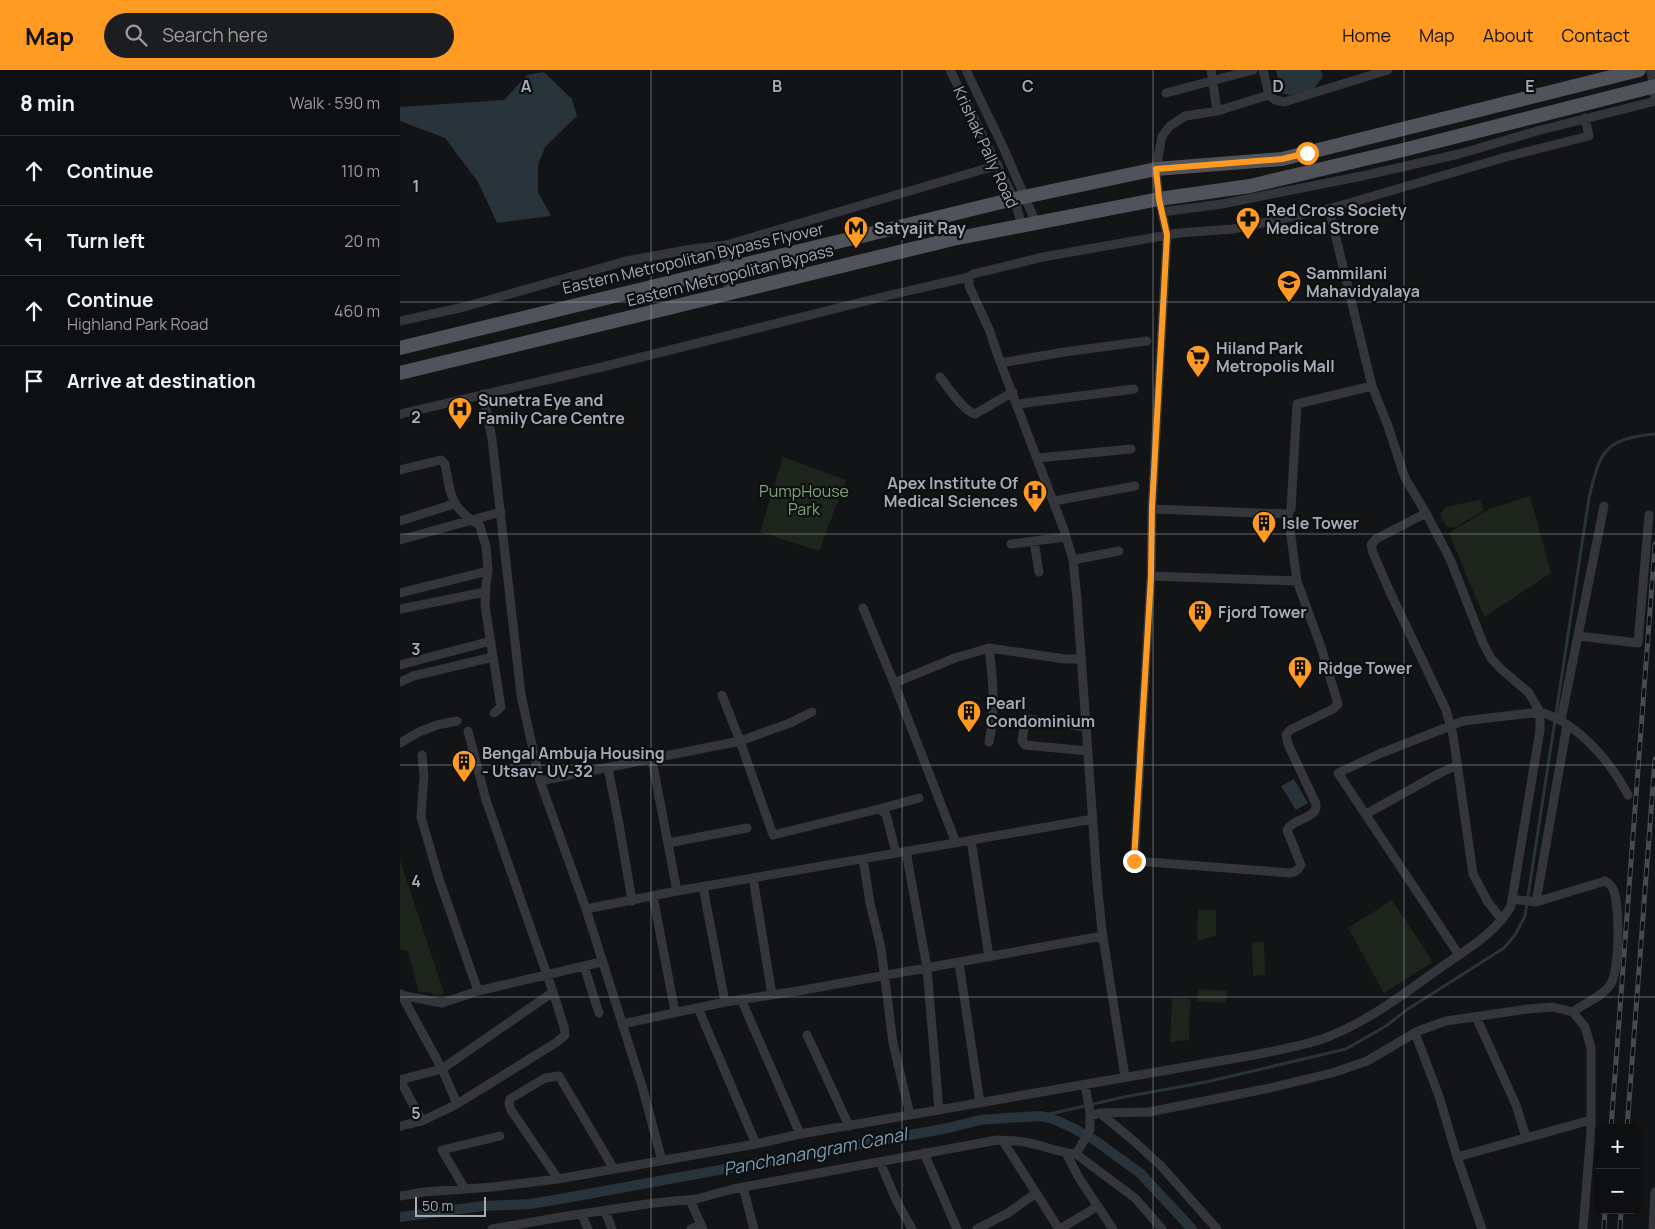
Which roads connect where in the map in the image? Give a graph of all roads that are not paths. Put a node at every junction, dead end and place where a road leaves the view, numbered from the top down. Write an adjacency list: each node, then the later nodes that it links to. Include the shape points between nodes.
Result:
1 (950, 70): 16 (street, Krishak Pally Road)
2 (966, 70): 18 (street, Krishak Pally Road)
3 (1211, 70): 9 (street)
4 (1253, 70): 9 (street)
5 (1263, 70): 12 (street)
6 (1388, 70): 12 (street, via 1284,102)
7 (1639, 70): 17 (main road, Eastern Metropolitan Bypass Flyover, via 1282,159)
8 (1651, 70): 13 (street)
9 (1212, 81): 11 (street); 14 (street)
10 (1655, 86): 19 (main road, bridge, via 1407,149)
11 (1166, 92)
12 (1269, 95): 14 (street)
13 (1655, 100): 15 (street)
14 (1217, 111): 17 (street, via 1185,116 1170,126 1162,136)
15 (1586, 118): 19 (street, via 1459,154 1306,188 1222,204); 20 (street, via 1589,136 1506,156)
16 (998, 165): 18 (street, Krishak Pally Road); 24 (street)
17 (1156, 169): 18 (main road, Eastern Metropolitan Bypass Flyover); 19 (street)
18 (1020, 197): 21 (street, Krishak Pally Road); 22 (street, Krishak Pally Road); 25 (main road, Eastern Metropolitan Bypass Flyover)
19 (1160, 206): 21 (main road, Eastern Metropolitan Bypass); 23 (street)
20 (1329, 209): 23 (street, via 1233,229); 34 (street)
21 (1036, 223): 22 (main road, Eastern Metropolitan Bypass)
22 (1022, 226): 27 (main road, Eastern Metropolitan Bypass, via 953,238)
23 (1167, 235): 26 (street, via 1043,257); 47 (street)
24 (726, 245): 25 (street); 28 (street, via 626,260 464,307)
25 (724, 268): 27 (street); 30 (main road, Eastern Metropolitan Bypass Flyover)
26 (969, 277): 31 (street); 37 (street)
27 (730, 293): 32 (main road, Eastern Metropolitan Bypass)
28 (400, 321)
29 (1147, 341): 31 (street)
30 (400, 348)
31 (1001, 364): 36 (street)
32 (400, 373)
33 (940, 377): 36 (street, via 972,414)
34 (1372, 386): 49 (street, via 1405,478); 50 (street, via 1297,404 1291,509)
35 (1134, 389): 38 (street)
36 (1013, 392): 38 (street)
37 (483, 394): 39 (street); 48 (street)
38 (1018, 404): 41 (street)
39 (400, 414)
40 (1131, 448): 41 (street)
41 (1038, 458): 44 (street)
42 (400, 470): 45 (street, via 441,460 445,464)
43 (1135, 486): 44 (street)
44 (1054, 501): 54 (street)
45 (454, 504): 52 (street); 53 (street)
46 (1604, 506): 68 (street)
47 (1152, 508): 50 (street); 62 (street)
48 (501, 512): 53 (street); 93 (street, via 522,695)
49 (1426, 513): 78 (street, via 1450,559 1491,658 1529,693); 82 (street, via 1376,539 1371,546 1446,710)
50 (1288, 514): 63 (street)
51 (1649, 515): 68 (street, via 1638,643)
52 (400, 521)
53 (472, 521): 55 (street); 60 (street, via 480,526)
54 (1066, 537): 56 (street); 59 (street)
55 (400, 540)
56 (1034, 541): 57 (street); 61 (street)
57 (1011, 544)
58 (1119, 551): 59 (street)
59 (1073, 560): 72 (street)
60 (488, 571): 64 (street); 65 (street)
61 (1039, 572)
62 (1151, 576): 63 (street); 63 (street, via 1134,864 1290,873 1296,872 1301,865 1288,830 1290,825 1317,809 1286,735 1338,704)
63 (1297, 581)
64 (485, 592): 67 (street); 69 (street)
65 (400, 593)
66 (862, 608): 75 (street)
67 (400, 609)
68 (1578, 636): 81 (street)
69 (491, 641): 71 (street); 73 (street)
70 (989, 648): 72 (street, via 1065,660); 75 (street); 86 (street, via 994,702)
71 (493, 657): 74 (street); 79 (street, via 501,707)
72 (1080, 659): 83 (street)
73 (400, 665)
74 (400, 682)
75 (894, 683): 102 (street)
76 (722, 696): 85 (street)
77 (812, 712): 85 (street)
78 (1540, 712): 81 (street); 82 (street, via 1476,719); 110 (street)
79 (494, 713)
80 (457, 721): 87 (street, via 437,725)
81 (1564, 723): 94 (street, via 1604,757); 112 (street)
82 (1450, 726): 91 (street); 97 (street, via 1338,773)
83 (1086, 727): 88 (street); 88 (street, via 1028,719 1024,721 1022,741 1025,745)
84 (468, 731): 122 (street, via 486,800)
85 (740, 741): 90 (street); 96 (street, via 773,835)
86 (989, 742)
87 (400, 743)
88 (1088, 751): 98 (street)
89 (422, 755): 124 (street, via 421,817)
90 (652, 760): 92 (street); 101 (street)
91 (1456, 766): 97 (street); 114 (street, via 1473,874)
92 (608, 768): 93 (street); 111 (street)
93 (540, 781): 113 (street)
94 (1628, 794)
95 (919, 798): 96 (street)
96 (880, 809): 104 (street, via 886,814)
97 (1366, 814): 116 (street)
98 (1093, 819): 100 (street); 115 (street)
99 (747, 828): 101 (street)
100 (971, 840): 102 (street); 117 (street)
101 (668, 843): 108 (street)
102 (956, 843): 103 (street)
103 (906, 851): 104 (street); 121 (street)
104 (896, 853): 105 (street)
105 (863, 859): 106 (street); 123 (street, via 882,948)
106 (753, 878): 107 (street); 127 (street)
107 (703, 887): 108 (street); 129 (street)
108 (677, 891): 109 (street)
109 (653, 896): 111 (street); 132 (street)
110 (1516, 899): 112 (street); 114 (street)
111 (632, 901): 113 (street)
112 (1536, 902): 131 (street, via 1606,881 1613,888 1618,935 1615,974 1608,988)
113 (586, 909): 118 (street)
114 (1502, 920): 116 (street)
115 (1103, 936): 117 (street); 139 (street)
116 (1459, 954): 139 (street, via 1404,994 1324,1038 1254,1055)
117 (989, 957): 119 (street)
118 (601, 962): 120 (street); 135 (street)
119 (959, 962): 121 (street); 142 (street)
120 (584, 966): 122 (street); 133 (street)
121 (927, 968): 123 (street); 144 (street)
122 (547, 975): 124 (street); 125 (street)
123 (884, 976): 127 (street); 147 (street, via 893,1043)
124 (478, 991): 126 (street, via 442,1003)
125 (553, 992): 138 (street); 143 (street, via 565,1035)
126 (401, 994): 138 (street)
127 (772, 995): 128 (street)
128 (741, 999): 129 (street); 152 (street)
129 (725, 1002): 130 (street)
130 (698, 1008): 132 (street); 156 (street)
131 (1576, 1009): 134 (street, via 1536,1008); 148 (street, via 1592,1048)
132 (675, 1012): 135 (street)
133 (599, 1013)
134 (1476, 1017): 136 (street, via 1446,1021); 154 (street, via 1516,1105)
135 (622, 1024): 161 (street)
136 (1415, 1033): 145 (street, via 1366,1061 1332,1073 1148,1112); 160 (street, via 1440,1096)
137 (807, 1035): 151 (street)
138 (442, 1069): 140 (street); 143 (street)
139 (1124, 1078): 141 (street)
140 (400, 1080): 149 (street)
141 (1086, 1090): 142 (street); 146 (street)
142 (980, 1103): 144 (street)
143 (457, 1104): 149 (street)
144 (940, 1110): 147 (street)
145 (1100, 1113): 146 (street); 188 (street, via 1161,1166)
146 (1090, 1114): 157 (street, via 1090,1130)
147 (910, 1115): 151 (street)
148 (1591, 1120): 154 (street); 190 (street)
149 (422, 1121): 150 (street)
150 (400, 1126)
151 (849, 1126): 152 (street)
152 (800, 1134): 156 (street)
153 (500, 1136): 166 (street, via 442,1150)
154 (1526, 1137): 160 (street)
155 (1003, 1140): 158 (street); 159 (street, via 1026,1142); 168 (street)
156 (756, 1144): 161 (street)
157 (1078, 1150): 159 (street); 187 (street, via 1135,1198)
158 (924, 1153): 162 (street); 183 (street)
159 (1066, 1154): 171 (street)
160 (1457, 1157): 189 (street)
161 (662, 1161): 163 (street)
162 (880, 1162): 165 (street); 182 (street)
163 (614, 1169): 164 (street); 164 (street, via 559,1076 545,1078 510,1099 509,1104)
164 (558, 1179): 166 (street)
165 (743, 1187): 170 (street); 181 (street)
166 (464, 1190): 169 (street)
167 (1655, 1192): 191 (street)
168 (1036, 1193): 175 (street); 185 (street)
169 (400, 1196)
170 (690, 1200): 172 (street); 176 (street)
171 (1098, 1206): 185 (street); 186 (street)
172 (605, 1211): 173 (street); 179 (street)
173 (582, 1215): 174 (street); 178 (street)
174 (528, 1226): 177 (street)
175 (988, 1226): 184 (street)
176 (702, 1227): 180 (street)
177 (492, 1229)
178 (588, 1229)
179 (612, 1229)
180 (691, 1229)
181 (754, 1229)
182 (912, 1229)
183 (957, 1229)
184 (977, 1229)
185 (1060, 1229)
186 (1113, 1229)
187 (1162, 1229)
188 (1217, 1229)
189 (1482, 1229)
190 (1584, 1229)
191 (1652, 1229)

